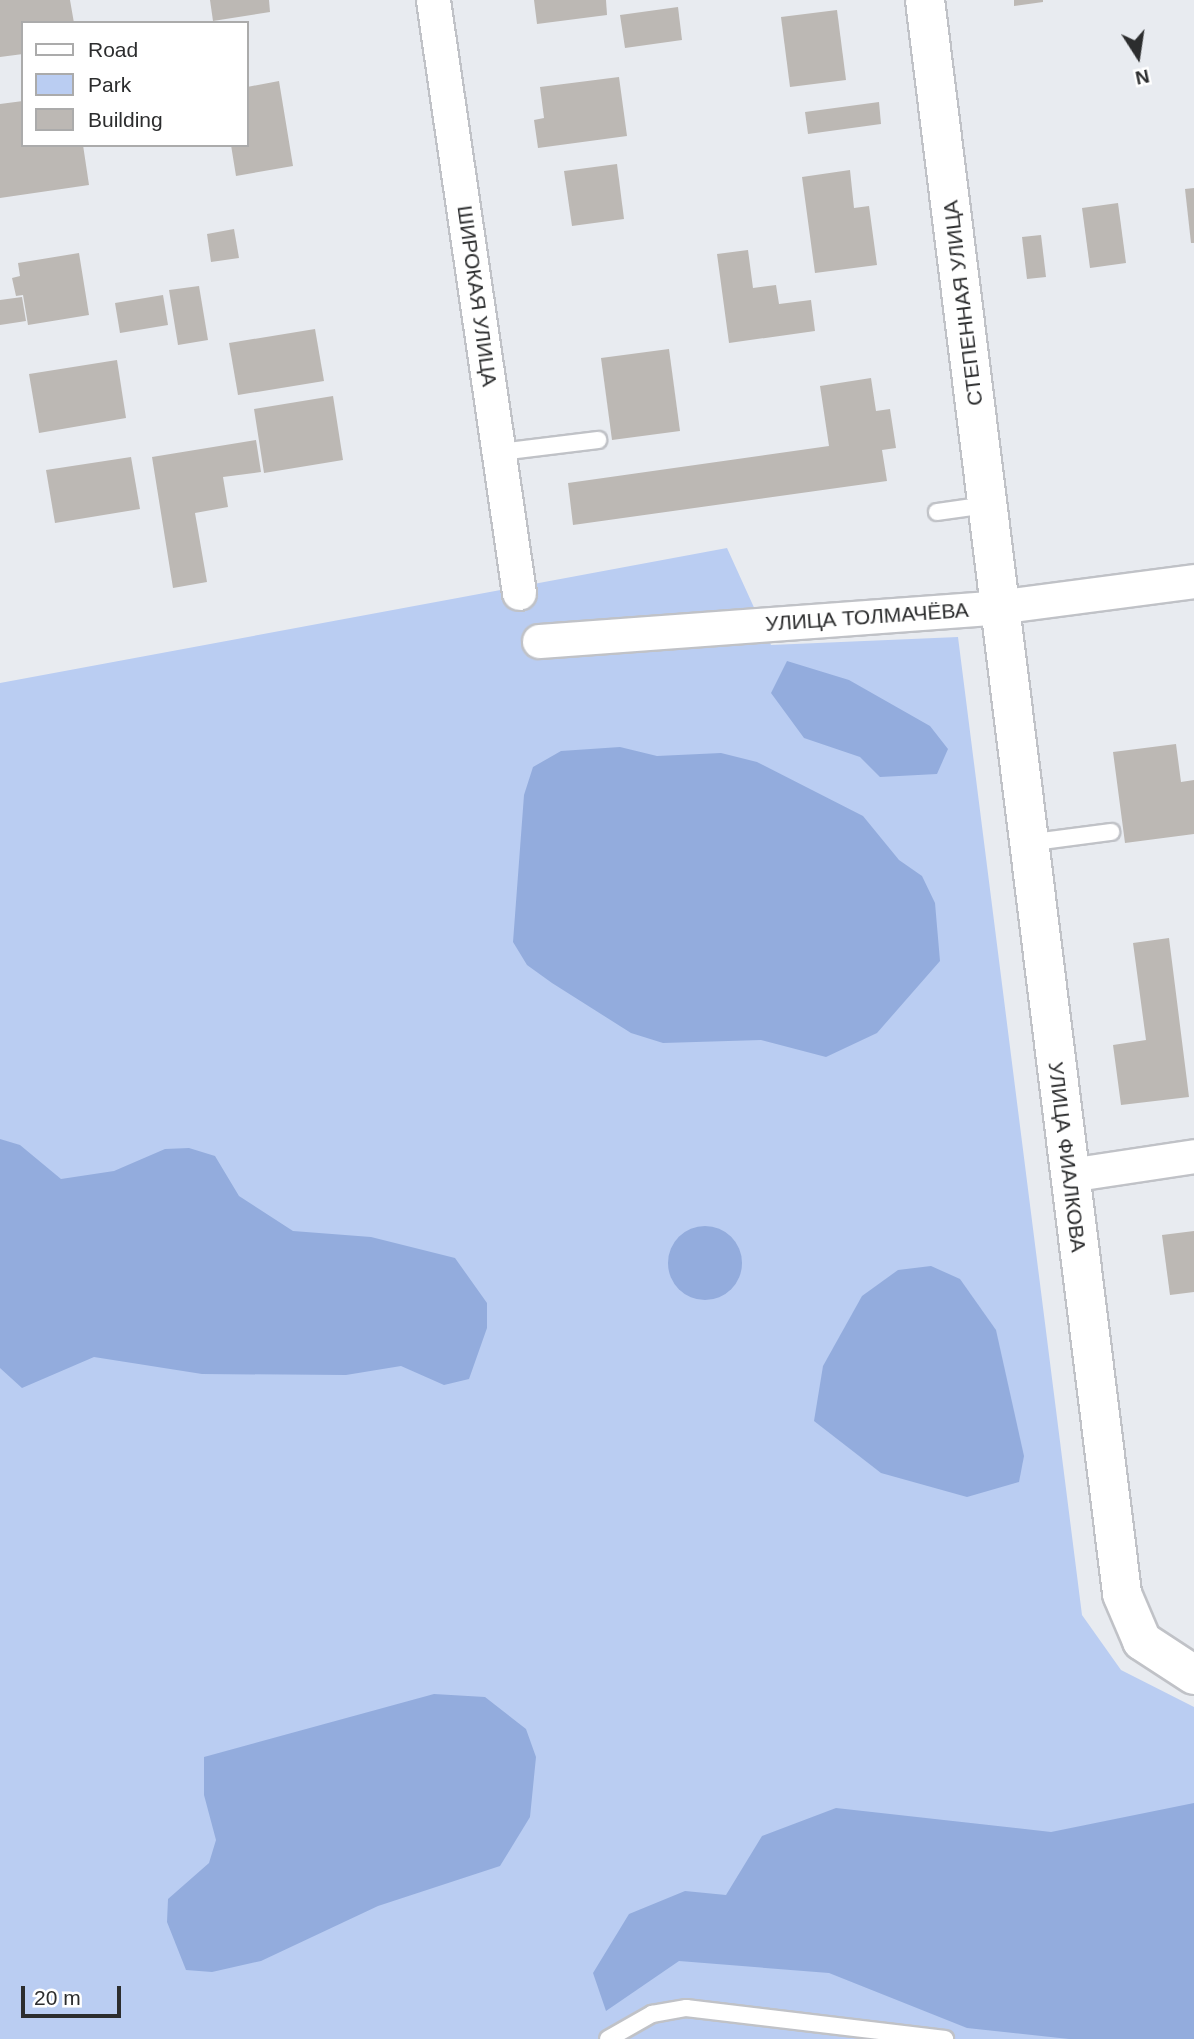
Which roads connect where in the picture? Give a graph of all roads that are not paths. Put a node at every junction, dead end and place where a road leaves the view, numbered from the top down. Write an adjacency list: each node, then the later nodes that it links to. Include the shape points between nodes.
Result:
1 (433, 0): 4 (street, ШИРОКАЯ УЛИЦА)
2 (925, 0): 5 (street, СТЕПЕННАЯ УЛИЦА)
3 (598, 440): 4 (lane)
4 (500, 452): 8 (street, ШИРОКАЯ УЛИЦА)
5 (986, 505): 6 (lane); 9 (street, СТЕПЕННАЯ УЛИЦА)
6 (937, 512)
7 (1194, 581): 9 (street, УЛИЦА ТОЛМАЧЁВА)
8 (519, 593)
9 (997, 607): 10 (street, УЛИЦА ТОЛМАЧЁВА); 12 (street, УЛИЦА ФИАЛКОВА)
10 (539, 641)
11 (1111, 831): 12 (lane)
12 (1027, 843): 14 (street, УЛИЦА ФИАЛКОВА)
13 (1194, 1156): 14 (street)
14 (1069, 1175): 15 (street, УЛИЦА ФИАЛКОВА, via 1122,1594 1142,1642)
15 (1194, 1675)
16 (608, 2039): 17 (lane, via 652,2014 686,2008)
17 (945, 2039)

